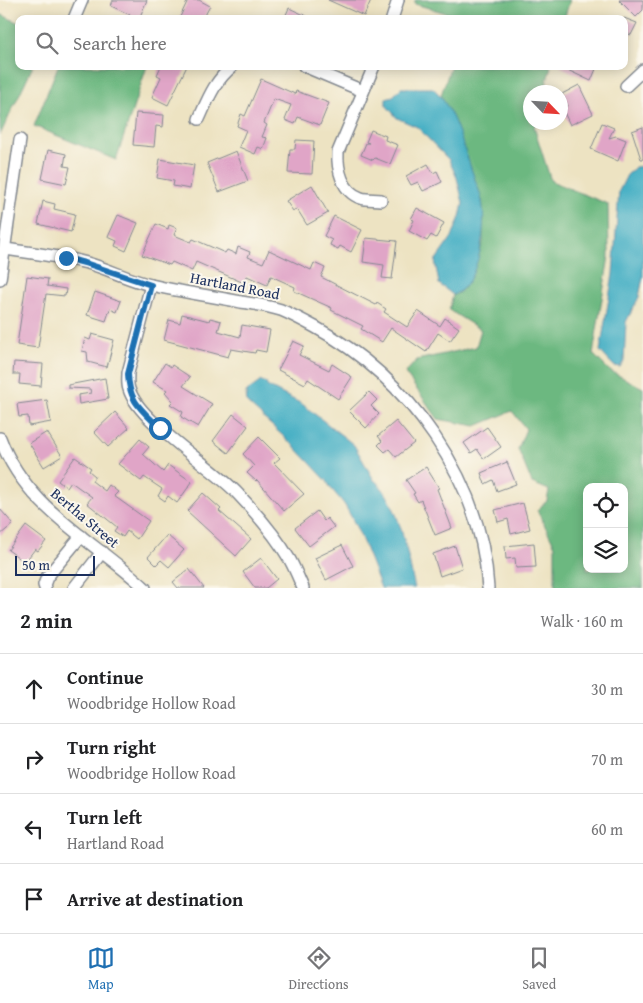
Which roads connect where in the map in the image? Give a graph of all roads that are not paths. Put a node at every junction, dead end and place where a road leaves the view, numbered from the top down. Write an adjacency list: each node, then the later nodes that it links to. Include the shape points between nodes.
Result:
1 (82, 0): 3 (street)
2 (398, 0): 4 (street)
3 (76, 15)
4 (393, 15)
5 (228, 70): 11 (street, via 214,86)
6 (313, 70): 10 (street)
7 (372, 70): 10 (street)
8 (643, 70): 9 (street)
9 (626, 86)
10 (363, 91): 13 (street, via 338,152 338,164 350,191 361,198)
11 (199, 119)
12 (20, 140): 14 (street)
13 (381, 200)
14 (5, 249): 15 (street); 16 (street, Hartland Road, via 66,258)
15 (0, 280)
16 (151, 285): 23 (street, via 128,374 128,389 137,404 160,428 238,494 272,533); 24 (street, Hartland Road, via 280,310 360,356 396,388 435,437 458,476 481,541)
17 (0, 438): 18 (street, Bertha Street, via 14,468 32,492 46,508)
18 (81, 536): 19 (street, Bertha Street); 20 (street, via 47,577)
19 (102, 552): 21 (street); 22 (street, Bertha Street)
20 (45, 588)
21 (74, 588)
22 (145, 588)
23 (303, 588)
24 (488, 588)

